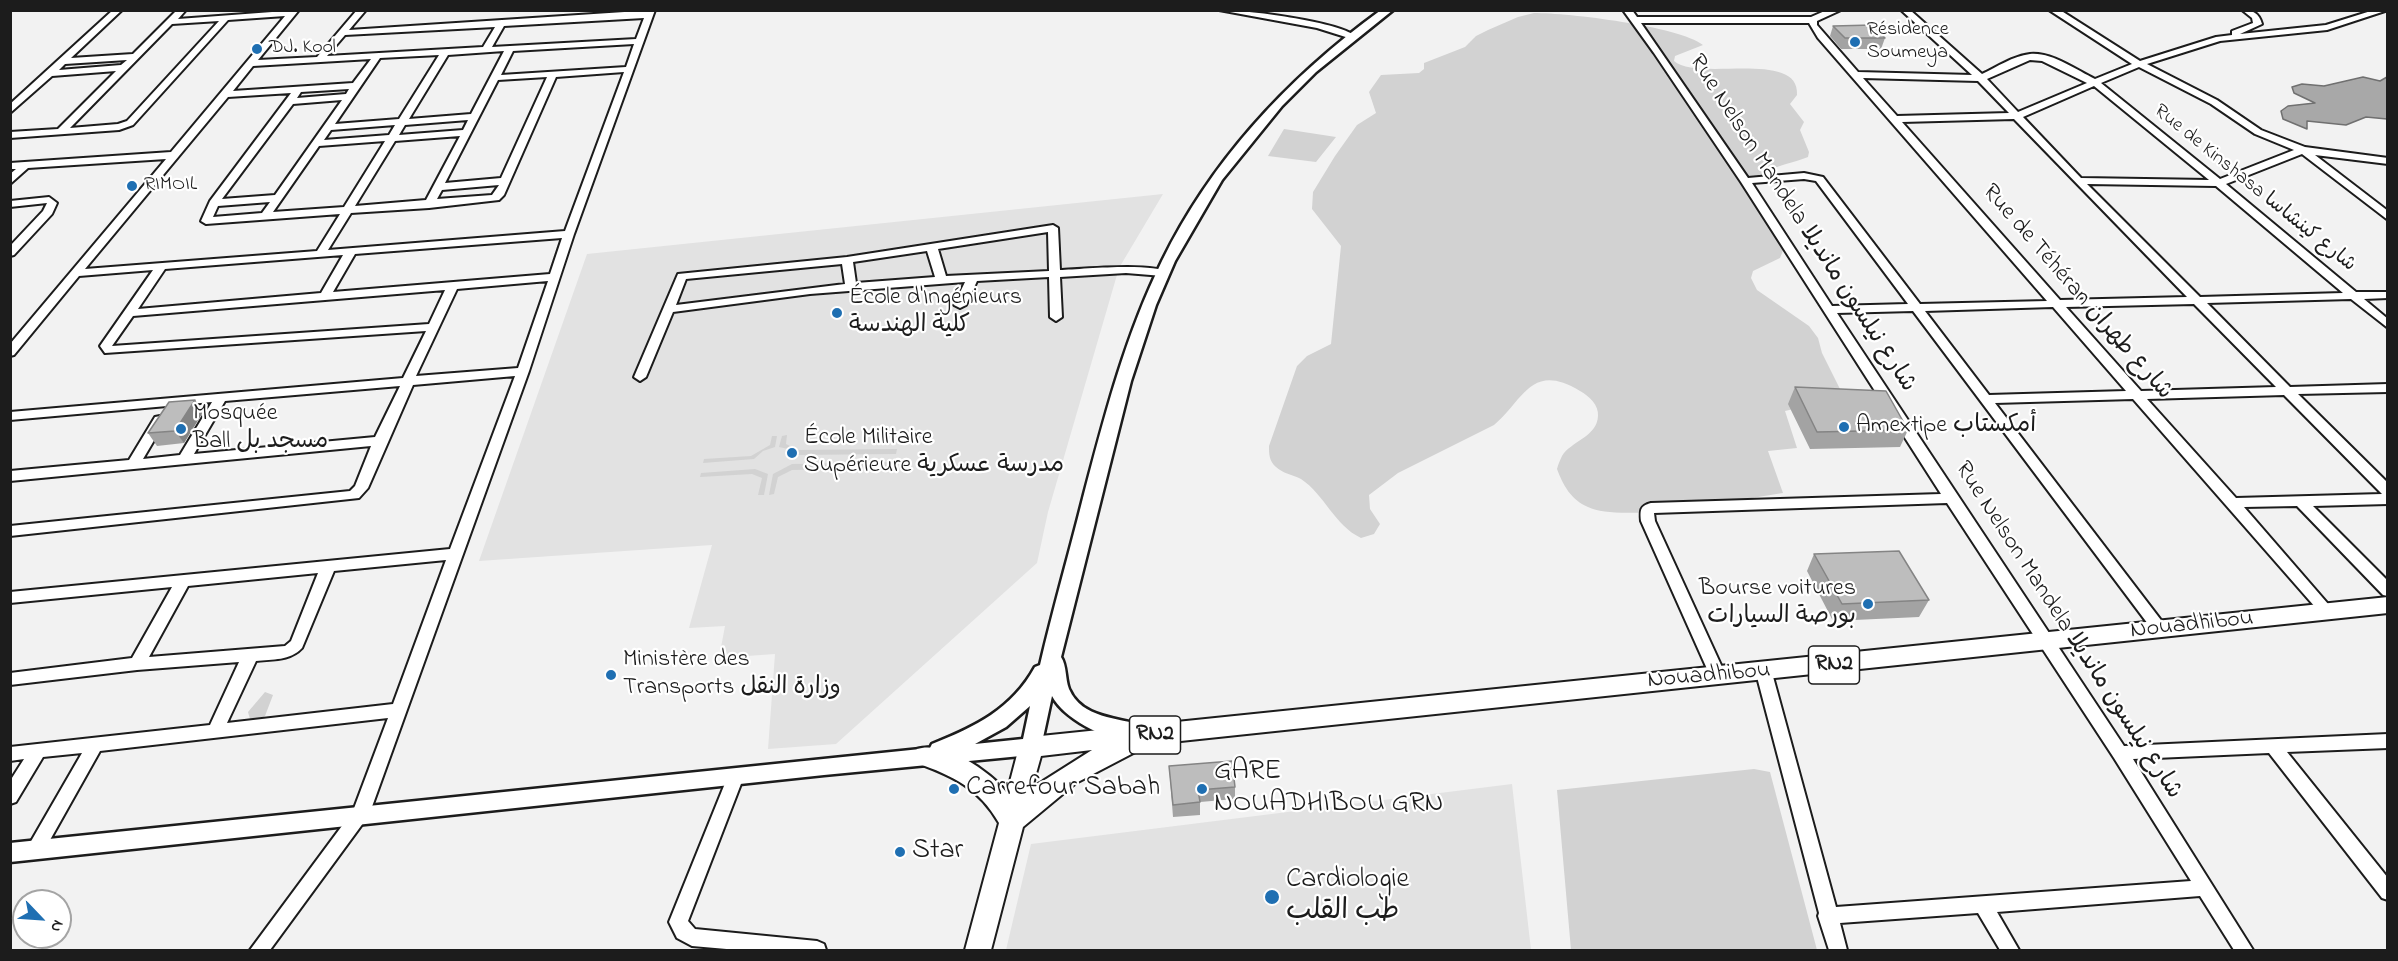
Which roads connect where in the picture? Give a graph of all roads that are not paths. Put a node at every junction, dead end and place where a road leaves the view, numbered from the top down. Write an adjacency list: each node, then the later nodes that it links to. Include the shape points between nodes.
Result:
1 (118, 10): 30 (street)
2 (182, 10): 18 (street)
3 (362, 10): 20 (street)
4 (1223, 10): 21 (street, via 1318,26)
5 (1388, 10): 21 (main road)
6 (1627, 10): 16 (street, Rue Nelson Mandela شارع نيلسون مانديلا)
7 (1837, 10): 17 (street)
8 (1905, 10): 39 (street)
9 (2053, 10): 32 (street)
10 (2246, 10): 22 (street, via 2256,17 2258,24)
11 (2385, 10): 22 (street, via 2327,27)
12 (294, 12): 15 (street); 31 (street)
13 (650, 13): 14 (street); 23 (street)
14 (580, 14): 19 (street)
15 (226, 18): 18 (street); 52 (street, via 130,123)
16 (1635, 20): 17 (street); 64 (street, Rue Nelson Mandela شارع نيلسون مانديلا)
17 (1813, 20): 37 (street, Rue de Téhéran شارع طهران, via 1821,36)
18 (171, 22): 28 (street)
19 (502, 22): 20 (street); 25 (street)
20 (342, 33): 29 (street)
21 (1352, 36): 84 (main road, via 1248,136 1210,187)
22 (2219, 39): 32 (street)
23 (640, 40): 24 (street); 34 (street)
24 (510, 48): 25 (street); 38 (street)
25 (486, 50): 26 (street)
26 (445, 52): 27 (street); 50 (street)
27 (377, 56): 29 (street); 41 (street)
28 (135, 57): 30 (street); 33 (street)
29 (320, 59): 31 (street)
30 (63, 61): 35 (street)
31 (252, 63): 43 (street)
32 (2139, 64): 40 (street); 57 (street, via 2214,102 2258,132)
33 (124, 68): 35 (street); 52 (street)
34 (629, 69): 36 (street); 75 (street)
35 (51, 73): 46 (street)
36 (553, 74): 38 (street); 63 (street)
37 (1858, 75): 39 (street); 49 (street, Rue de Téhéran شارع طهران)
38 (493, 78): 48 (street)
39 (1982, 78): 40 (street, Rue de Kinshasa شارع كينشاسا, via 2019,60 2035,57); 47 (street)
40 (2095, 83): 47 (street); 66 (street, Rue de Kinshasa شارع كينشاسا)
41 (357, 86): 42 (street); 44 (street)
42 (298, 90): 43 (street); 45 (street)
43 (225, 94): 58 (street)
44 (349, 97): 45 (street); 51 (street)
45 (288, 101): 69 (street)
46 (10, 110)
47 (2016, 116): 49 (street); 65 (street)
48 (473, 117): 50 (street); 53 (street)
49 (1892, 119): 94 (street, Rue de Téhéran شارع طهران)
50 (401, 122): 51 (street); 55 (street)
51 (328, 127): 56 (street)
52 (62, 130): 54 (street)
53 (465, 133): 55 (street); 67 (street)
54 (10, 135)
55 (391, 138): 56 (street); 72 (street)
56 (317, 143): 68 (street)
57 (2303, 150): 59 (street); 66 (street); 73 (street)
58 (174, 155): 60 (street); 82 (street)
59 (2388, 161)
60 (25, 165): 61 (street); 62 (street)
61 (10, 166)
62 (10, 181)
63 (504, 181): 67 (street); 71 (street, via 495,198)
64 (1745, 181): 97 (street, via 1804,176 1819,179); 98 (street, Rue Nelson Mandela شارع نيلسون مانديلا)
65 (2078, 181): 66 (street); 93 (street)
66 (2219, 183): 92 (street, Rue de Kinshasa شارع كينشاسا)
67 (438, 187): 71 (street)
68 (279, 198): 69 (street); 74 (street)
69 (214, 203): 74 (street, via 206,220)
70 (10, 204): 78 (street, via 49,200 52,203)
71 (429, 205): 72 (street)
72 (346, 211): 74 (street); 79 (street)
73 (2388, 217)
74 (265, 218)
75 (569, 234): 77 (street); 85 (street)
76 (932, 248): 80 (street); 83 (street, via 1053,228); 87 (street)
77 (351, 251): 79 (street); 91 (street)
78 (10, 253)
79 (320, 254): 81 (street)
80 (847, 260): 89 (street); 96 (street, via 682,276)
81 (162, 266): 82 (street); 99 (street)
82 (75, 273): 103 (street)
83 (1055, 273): 84 (street); 86 (street); 100 (street)
84 (1163, 273): 132 (main road, via 1117,399)
85 (555, 277): 88 (street); 104 (street)
86 (973, 277): 87 (street); 95 (street)
87 (941, 279): 89 (street)
88 (453, 285): 91 (street); 102 (street)
89 (851, 287): 96 (street)
90 (2388, 295): 92 (street)
91 (325, 296): 99 (street)
92 (2355, 296): 93 (street); 101 (street, Rue de Kinshasa شارع كينشاسا)
93 (2196, 301): 94 (street); 108 (street)
94 (2056, 303): 97 (street); 109 (street, Rue de Téhéran شارع طهران)
95 (960, 305)
96 (668, 309): 105 (street)
97 (1916, 309): 98 (street); 111 (street)
98 (1829, 310): 119 (street, Rue Nelson Mandela شارع نيلسون مانديلا)
99 (130, 312): 102 (street, via 106,346 109,350)
100 (1056, 317)
101 (2388, 325)
102 (433, 327): 106 (street)
103 (10, 352)
104 (523, 371): 106 (street); 124 (street)
105 (640, 377)
106 (408, 381): 110 (street); 114 (street)
107 (2388, 388): 108 (street)
108 (2287, 391): 109 (street); 118 (street)
109 (2138, 396): 111 (street); 122 (street, Rue de Téhéran شارع طهران)
110 (221, 397): 112 (street); 115 (street)
111 (1985, 399): 131 (street)
112 (171, 402): 113 (street); 116 (street)
113 (10, 416)
114 (380, 441): 115 (street); 123 (street, via 361,488 354,495)
115 (184, 460): 116 (street)
116 (133, 464): 117 (street)
117 (10, 476)
118 (2388, 492)
119 (1951, 498): 133 (street, Rue Nelson Mandela شارع نيلسون مانديلا); 137 (street, via 1647,510 1648,521)
120 (2388, 499): 121 (street)
121 (2300, 501): 122 (street); 127 (street)
122 (2232, 503): 130 (street, Rue de Téhéran شارع طهران)
123 (10, 531)
124 (455, 554): 125 (street); 139 (street)
125 (328, 567): 126 (street); 134 (street, via 293,649 280,655)
126 (183, 581): 128 (street); 135 (street)
127 (2388, 591)
128 (10, 598)
129 (2388, 605): 130 (highway, Nouadhibou / RN2)
130 (2328, 612): 131 (highway, Nouadhibou / RN2)
131 (2159, 628): 133 (highway, Nouadhibou / RN2)
132 (1056, 638): 141 (main road, via 1055,682 1068,704 1093,722); 145 (main road); 149 (main road, via 1040,677 1019,706 995,725)
133 (2046, 643): 136 (highway, Nouadhibou / RN2); 147 (street, Rue Nelson Mandela شارع نيلسون مانديلا)
134 (250, 656): 135 (street); 140 (street)
135 (137, 664): 138 (street)
136 (1764, 672): 137 (highway, Nouadhibou / RN2); 160 (street)
137 (1718, 676): 141 (highway, Nouadhibou / RN2)
138 (10, 679)
139 (398, 710): 140 (street); 152 (street)
140 (215, 731): 143 (street)
141 (1151, 735): 145 (highway, Nouadhibou / RN2); 153 (highway, via 1071,771)
142 (2388, 741): 144 (street)
143 (95, 745): 146 (street); 154 (street)
144 (2272, 745): 147 (street); 156 (street)
145 (1031, 747): 149 (main road); 153 (highway)
146 (38, 751): 148 (street); 151 (street)
147 (2121, 753): 157 (street, Rue Nelson Mandela شارع نيلسون مانديلا)
148 (10, 754)
149 (925, 756): 150 (main road); 153 (highway, via 950,762 985,783)
150 (736, 776): 152 (main road); 162 (street, via 678,922 692,937)
151 (10, 797)
152 (360, 815): 154 (main road); 161 (street)
153 (1011, 822): 163 (highway)
154 (35, 850): 155 (main road)
155 (10, 853)
156 (2380, 872): 158 (street)
157 (2204, 888): 159 (street); 166 (street, Rue Nelson Mandela شارع نيلسون مانديلا)
158 (2388, 892)
159 (1982, 903): 160 (street); 165 (street)
160 (1827, 916): 164 (street)
161 (259, 951)
162 (817, 951)
163 (978, 951)
164 (1838, 951)
165 (2010, 951)
166 (2244, 951)

